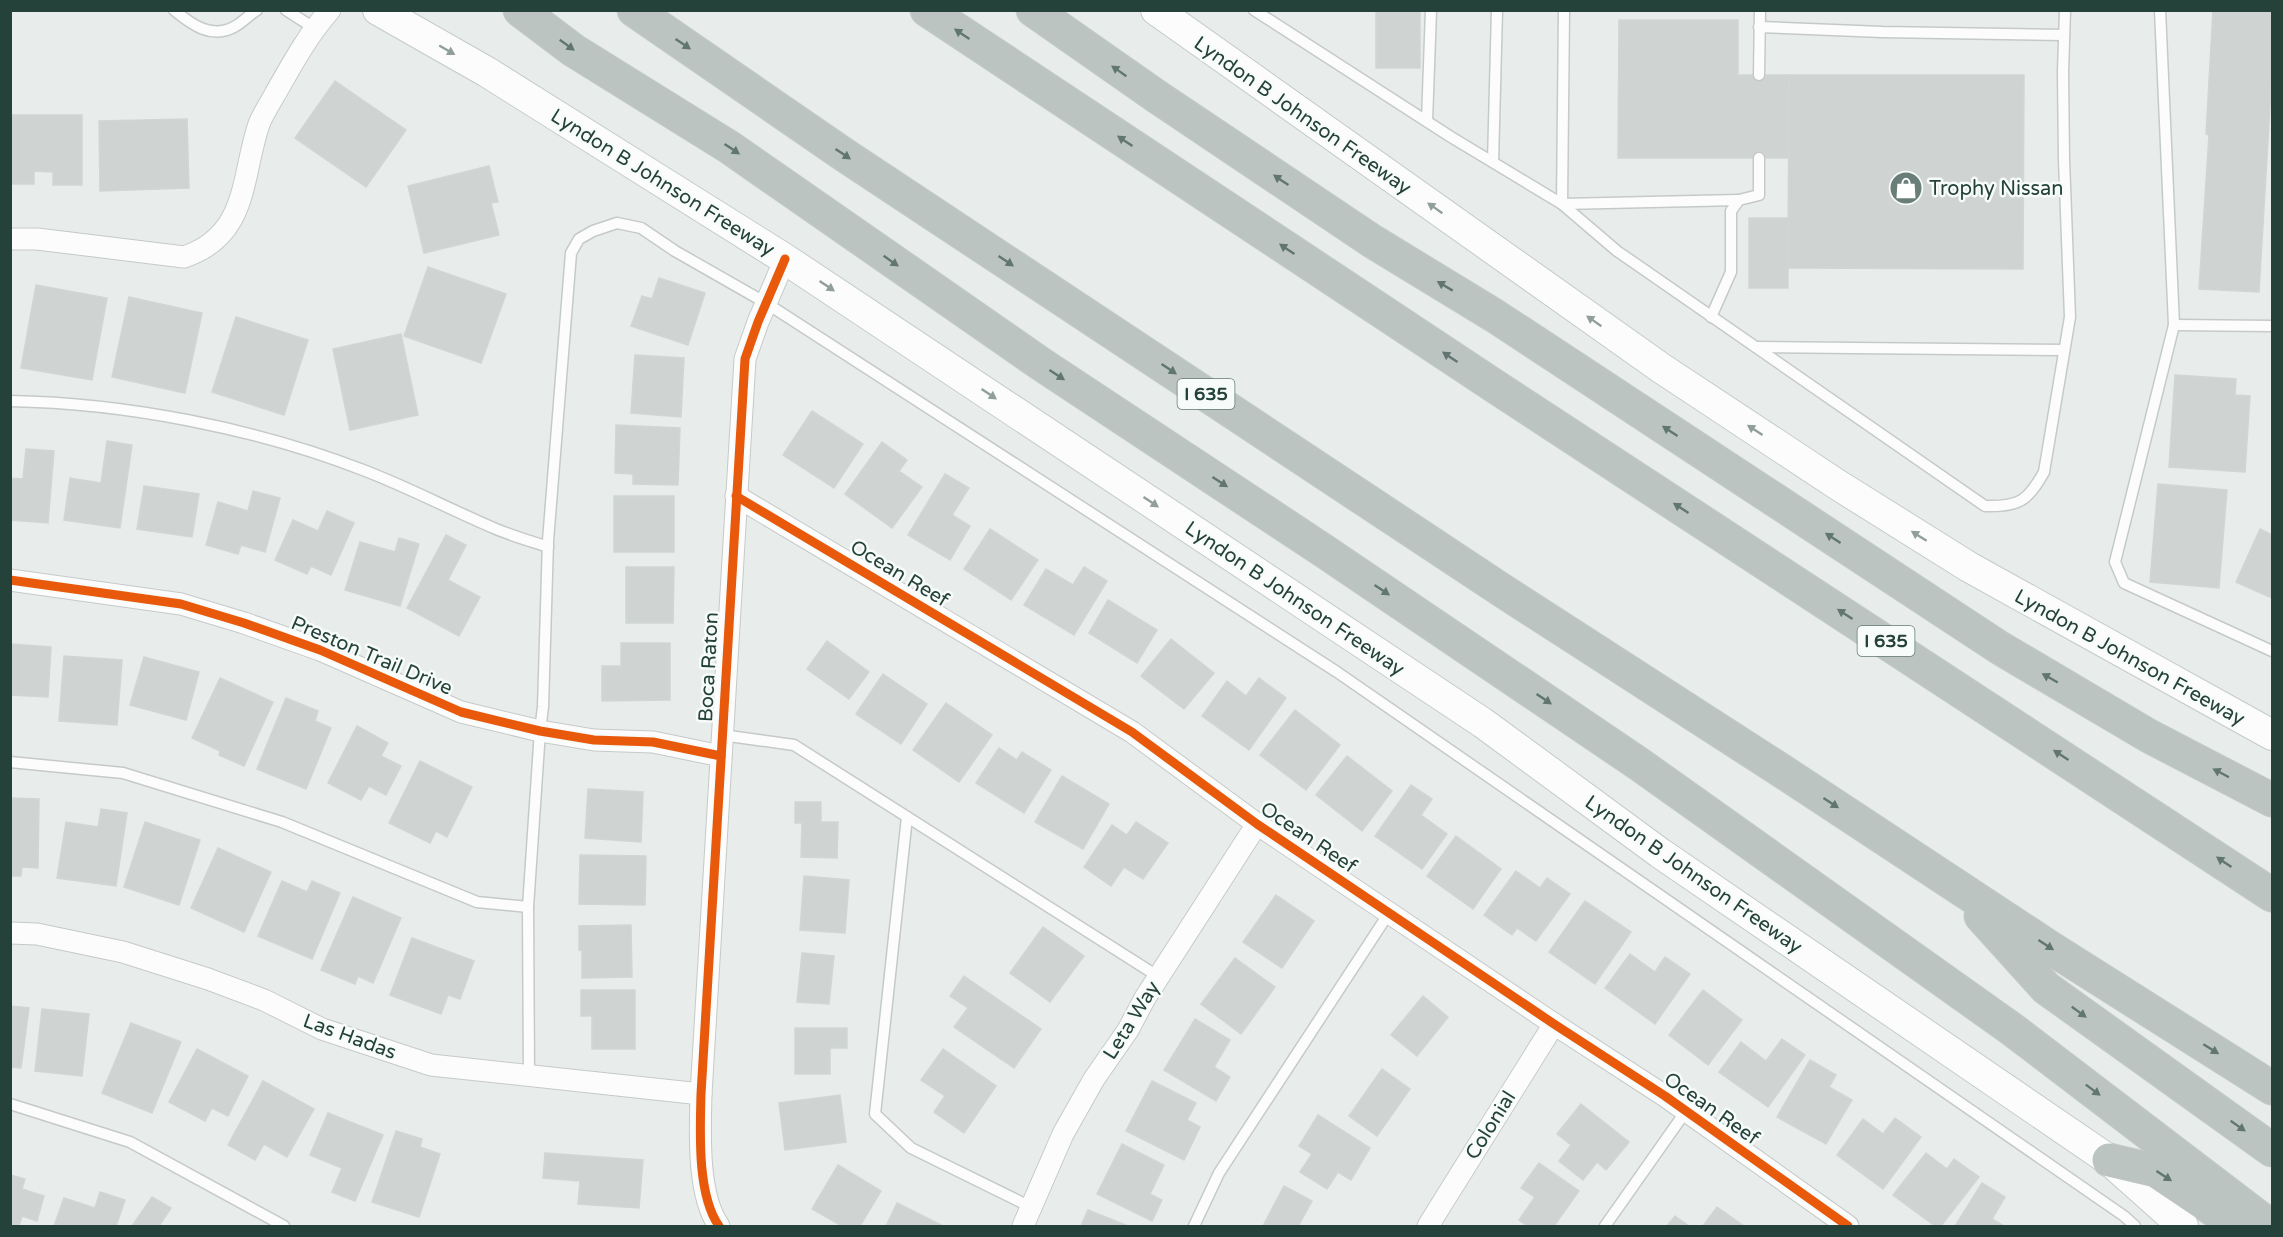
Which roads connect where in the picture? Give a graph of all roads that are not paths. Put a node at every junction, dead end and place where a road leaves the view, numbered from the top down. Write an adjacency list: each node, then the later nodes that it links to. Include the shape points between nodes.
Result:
1 (174, 10): 2 (lane, via 204,31 221,32 235,27)
2 (257, 10)
3 (286, 10): 20 (lane)
4 (330, 10): 20 (street)
5 (378, 10): 18 (main road, Lyndon B Johnson Freeway)
6 (520, 10): 65 (highway, one-way to 65, via 573,50 729,147 1041,364 1638,764 2013,1030)
7 (634, 10): 49 (highway, I 635, one-way to 49, via 843,154)
8 (927, 10): 50 (highway, I 635, one-way to 8, via 1498,389)
9 (1033, 10): 46 (highway, one-way to 9, via 2149,736 2000,648 1495,316 1372,241)
10 (1156, 10): 43 (main road, Lyndon B Johnson Freeway, one-way to 10, via 1969,567 1838,485 1661,368)
11 (1254, 10): 23 (lane)
12 (1431, 10): 23 (lane)
13 (1497, 10): 25 (lane)
14 (1564, 10): 27 (lane)
15 (1760, 10): 19 (lane)
16 (2065, 10): 21 (lane)
17 (2160, 10): 32 (lane)
18 (404, 19): 29 (main road, Lyndon B Johnson Freeway, one-way to 29)
19 (1760, 27): 21 (lane); 22 (lane)
20 (314, 28): 28 (street, via 260,123 241,200 216,241 202,251 184,257)
21 (2064, 35): 35 (lane, via 2070,317)
22 (1759, 75)
23 (1426, 121): 25 (lane)
24 (1759, 158): 26 (lane, via 1759,195)
25 (1493, 162): 27 (lane)
26 (1738, 200): 27 (lane); 31 (lane, via 1731,211 1731,272)
27 (1562, 204): 31 (lane, via 1617,251)
28 (10, 239)
29 (785, 258): 30 (street, Boca Raton); 62 (main road, Lyndon B Johnson Freeway, one-way to 62, via 1483,723 1660,853)
30 (766, 303): 37 (street, Boca Raton, via 745,359); 38 (lane, via 641,228 617,223 579,239 572,253); 71 (lane, via 1337,672 2124,1216)
31 (1711, 316): 34 (lane)
32 (2174, 325): 33 (lane); 40 (lane, via 2115,562 2124,583)
33 (2272, 326)
34 (1755, 347): 35 (lane); 35 (lane, via 1985,506 2008,507 2032,494 2044,472)
35 (2064, 350)
36 (10, 401): 38 (lane, via 134,411 267,439 362,470 498,530)
37 (736, 496): 42 (street, Boca Raton); 48 (street, Ocean Reef, via 1132,732)
38 (548, 547): 41 (lane)
39 (10, 579): 41 (street, Preston Trail Drive, via 180,604 320,650 461,711)
40 (2272, 651)
41 (540, 731): 44 (street, Preston Trail Drive, via 594,740 653,742); 51 (lane)
42 (722, 735): 44 (street, Boca Raton); 47 (lane, via 794,745)
43 (2272, 735)
44 (721, 756): 58 (street, Boca Raton)
45 (10, 762): 51 (lane, via 123,773 282,822 477,902)
46 (2272, 800)
47 (907, 817): 54 (lane); 63 (lane, via 875,1114 911,1148)
48 (1257, 824): 52 (street, Ocean Reef); 54 (street, Leta Way)
49 (1950, 882): 57 (highway, I 635, one-way to 57); 61 (highway, one-way to 61, via 2046,988)
50 (2272, 894)
51 (528, 907): 56 (lane)
52 (1389, 913): 55 (street, Ocean Reef); 68 (lane, via 1219,1173)
53 (10, 933): 56 (street, Las Hadas, via 37,934 123,952 208,979 264,1000 322,1029 431,1065)
54 (1159, 977): 63 (street, Leta Way, via 1063,1134)
55 (1554, 1024): 60 (street, Ocean Reef); 69 (street, Colonial)
56 (528, 1076): 58 (street, Las Hadas)
57 (2272, 1088)
58 (701, 1094): 67 (street, Boca Raton, via 700,1157 711,1215)
59 (10, 1104): 66 (lane, via 130,1142)
60 (1686, 1111): 64 (street, Ocean Reef); 70 (lane)
61 (2272, 1150)
62 (2109, 1160): 65 (highway, one-way to 65, via 2157,1171); 72 (main road, Lyndon B Johnson Freeway)
63 (1027, 1217)
64 (1836, 1223)
65 (2258, 1224)
66 (284, 1227)
67 (719, 1227)
68 (1194, 1227)
69 (1428, 1227)
70 (1605, 1227)
71 (2134, 1227)
72 (2184, 1227)

